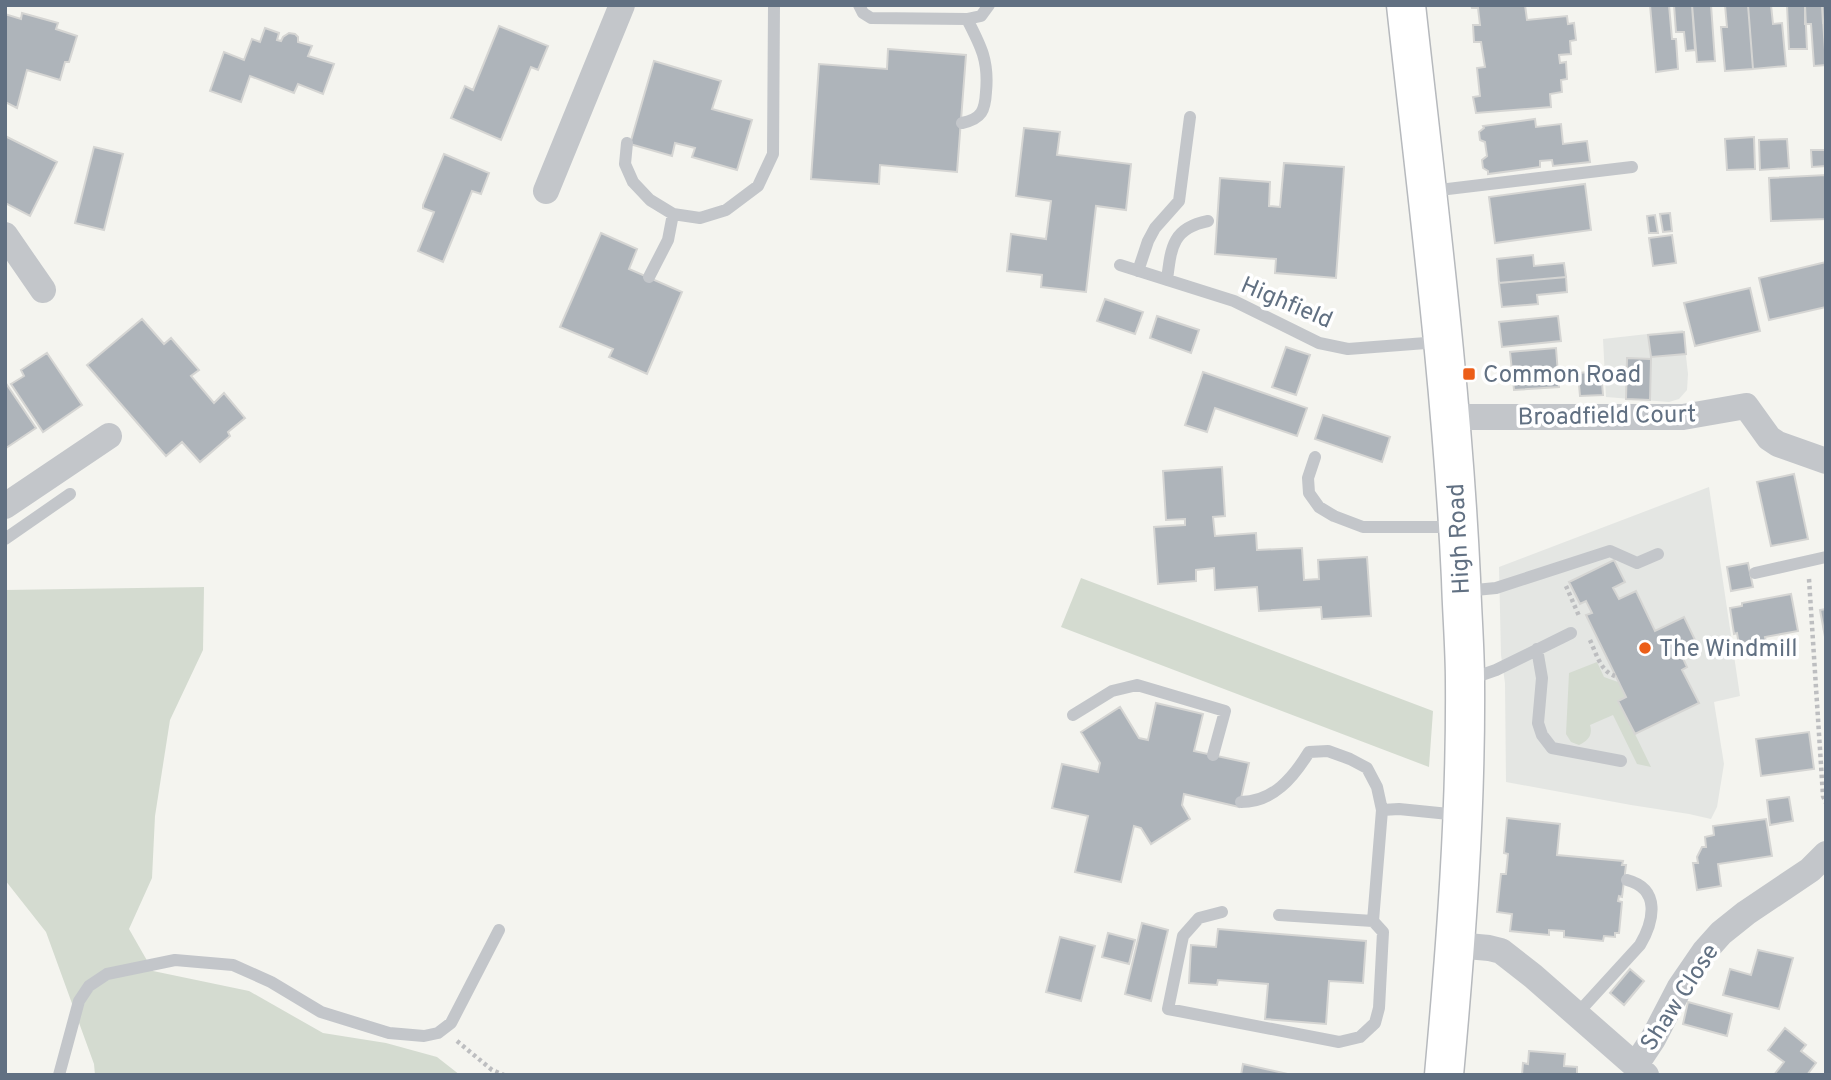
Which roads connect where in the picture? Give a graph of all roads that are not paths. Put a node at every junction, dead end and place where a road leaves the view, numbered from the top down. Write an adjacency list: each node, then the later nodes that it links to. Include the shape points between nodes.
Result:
1 (622, 5): 11 (street)
2 (775, 5): 13 (lane, via 773,154 758,186 726,210 700,218)
3 (859, 5): 6 (lane, via 871,18)
4 (989, 5): 6 (lane, via 981,16)
5 (1406, 5): 12 (main road, High Road)
6 (967, 19): 8 (lane, via 988,73 985,107 980,115)
7 (1190, 117): 17 (lane, via 1179,201 1155,228)
8 (962, 123)
9 (627, 143): 13 (lane, via 625,164 633,182)
10 (1632, 167): 12 (lane)
11 (546, 191)
12 (1426, 192): 21 (main road, High Road)
13 (673, 214): 18 (lane, via 668,240)
14 (1208, 221): 19 (lane, via 1194,223 1176,239)
15 (5, 235): 20 (street)
16 (1120, 265): 17 (lane, Highfield)
17 (1138, 271): 19 (lane, Highfield)
18 (649, 278)
19 (1167, 279): 21 (lane, Highfield, via 1234,301 1319,343 1348,349)
20 (43, 290)
21 (1442, 342): 22 (main road, High Road)
22 (1451, 417): 25 (street, Broadfield Court, via 1684,417 1746,406 1769,438); 28 (main road, High Road)
23 (109, 436): 27 (street)
24 (1315, 457): 28 (lane, via 1309,493 1319,507 1334,516 1363,527)
25 (1826, 461)
26 (70, 494): 29 (lane)
27 (5, 506)
28 (1458, 527): 33 (main road, High Road)
29 (5, 539)
30 (1658, 554): 33 (lane, via 1637,563 1610,551 1496,588)
31 (1826, 557): 32 (lane)
32 (1755, 573)
33 (1461, 592): 36 (main road, High Road)
34 (1572, 633): 35 (lane)
35 (1537, 649): 36 (lane); 39 (lane, via 1542,736 1552,748)
36 (1465, 681): 42 (main road, High Road)
37 (1073, 715): 38 (lane, via 1112,691 1137,685 1225,711)
38 (1213, 755)
39 (1620, 761)
40 (1241, 802): 41 (lane, via 1256,802 1270,795 1293,775 1309,752 1328,751 1367,768)
41 (1382, 810): 42 (lane); 47 (lane)
42 (1462, 816): 49 (main road, High Road)
43 (1826, 854): 51 (street, Shaw Close, via 1721,933 1704,952 1680,986)
44 (1627, 880): 50 (lane, via 1647,890 1651,919 1647,933)
45 (1222, 912): 47 (lane, via 1199,918 1183,936 1168,1009 1339,1042 1360,1037 1375,1023 1384,932)
46 (1279, 915): 47 (lane)
47 (1373, 921)
48 (499, 930): 52 (lane, via 451,1023 439,1033 424,1036 389,1032 321,1012 233,965 176,960 107,974 89,986 79,1001)
49 (1456, 945): 50 (street, via 1501,951); 53 (main road, High Road)
50 (1576, 1015): 51 (street)
51 (1640, 1070)
52 (59, 1075)
53 (1444, 1075)

